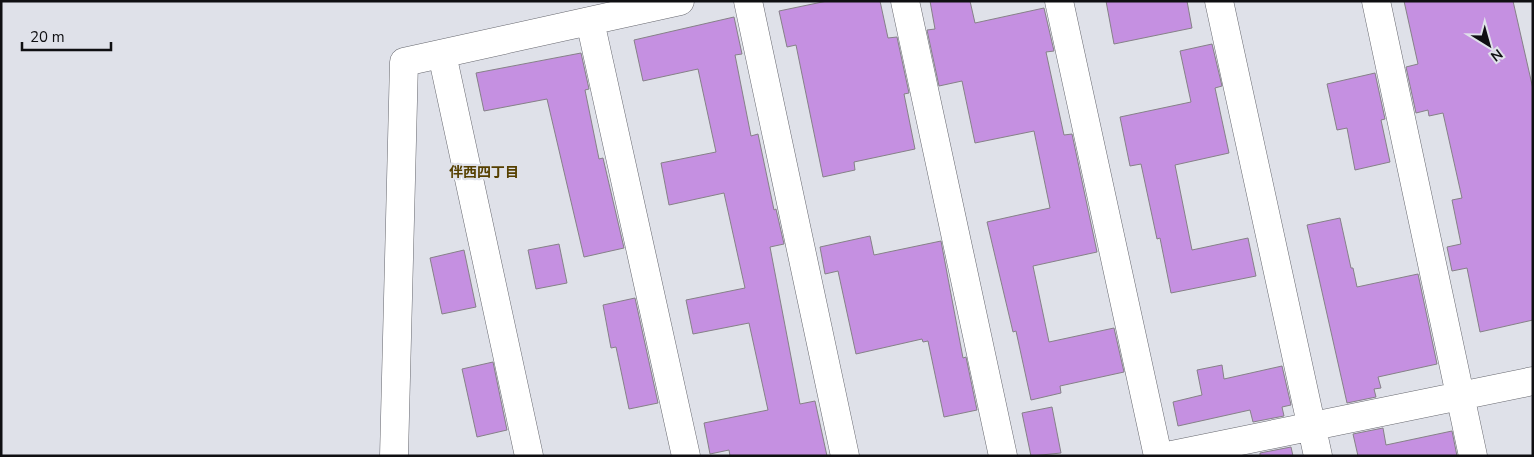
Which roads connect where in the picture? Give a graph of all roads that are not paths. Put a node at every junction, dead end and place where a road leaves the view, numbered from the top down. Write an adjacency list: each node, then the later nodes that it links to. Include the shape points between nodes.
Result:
1 (680, 1): 7 (street)
2 (748, 1): 15 (street)
3 (905, 1): 16 (street)
4 (1059, 1): 17 (street)
5 (1219, 1): 11 (street)
6 (1376, 1): 10 (street)
7 (590, 21): 8 (street); 14 (street)
8 (442, 54): 12 (street, via 404,62); 13 (street)
9 (1533, 381): 10 (street)
10 (1460, 396): 11 (street); 20 (street)
11 (1312, 426): 18 (street); 19 (street)
12 (394, 456)
13 (529, 456)
14 (686, 456)
15 (845, 456)
16 (1003, 456)
17 (1158, 456)
18 (1167, 456)
19 (1318, 456)
20 (1473, 456)

